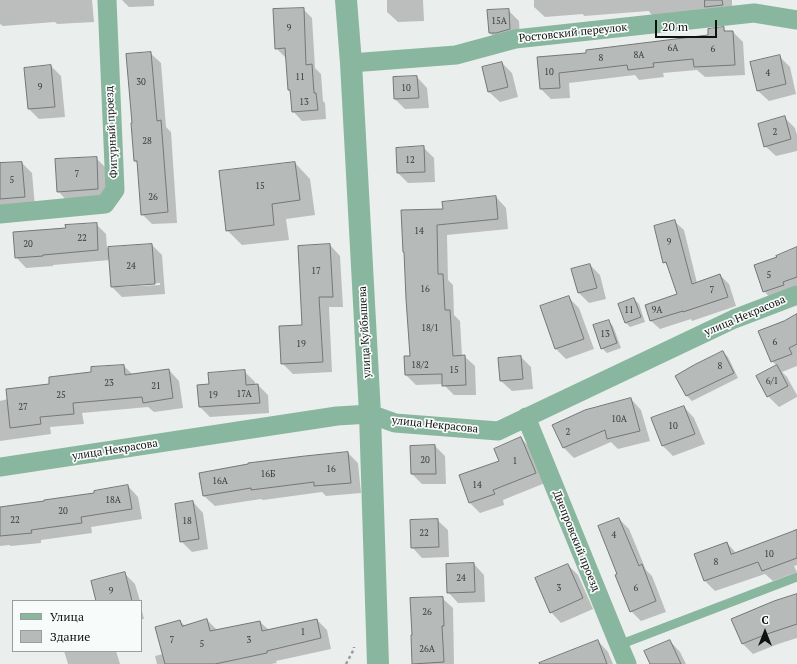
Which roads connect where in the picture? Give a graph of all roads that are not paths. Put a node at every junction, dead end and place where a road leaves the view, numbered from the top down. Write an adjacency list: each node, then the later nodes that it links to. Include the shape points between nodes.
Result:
1 (107, 0): 5 (street, Фигурный проезд, via 115,190 105,204)
2 (346, 0): 4 (street, улица Куйбышева)
3 (797, 20): 4 (street, Ростовский переулок, via 754,13 515,39 456,55)
4 (351, 63): 7 (street, улица Куйбышева)
5 (0, 214)
6 (797, 295): 8 (street, улица Некрасова, via 734,319)
7 (370, 414): 8 (street, улица Некрасова, via 395,423 498,431); 9 (street, улица Некрасова, via 337,416); 12 (street, улица Куйбышева)
8 (526, 418): 11 (street, Днепровский проезд)
9 (0, 468)
10 (797, 578): 11 (lane)
11 (619, 645): 13 (street, Днепровский проезд)
12 (378, 664)
13 (627, 664)

